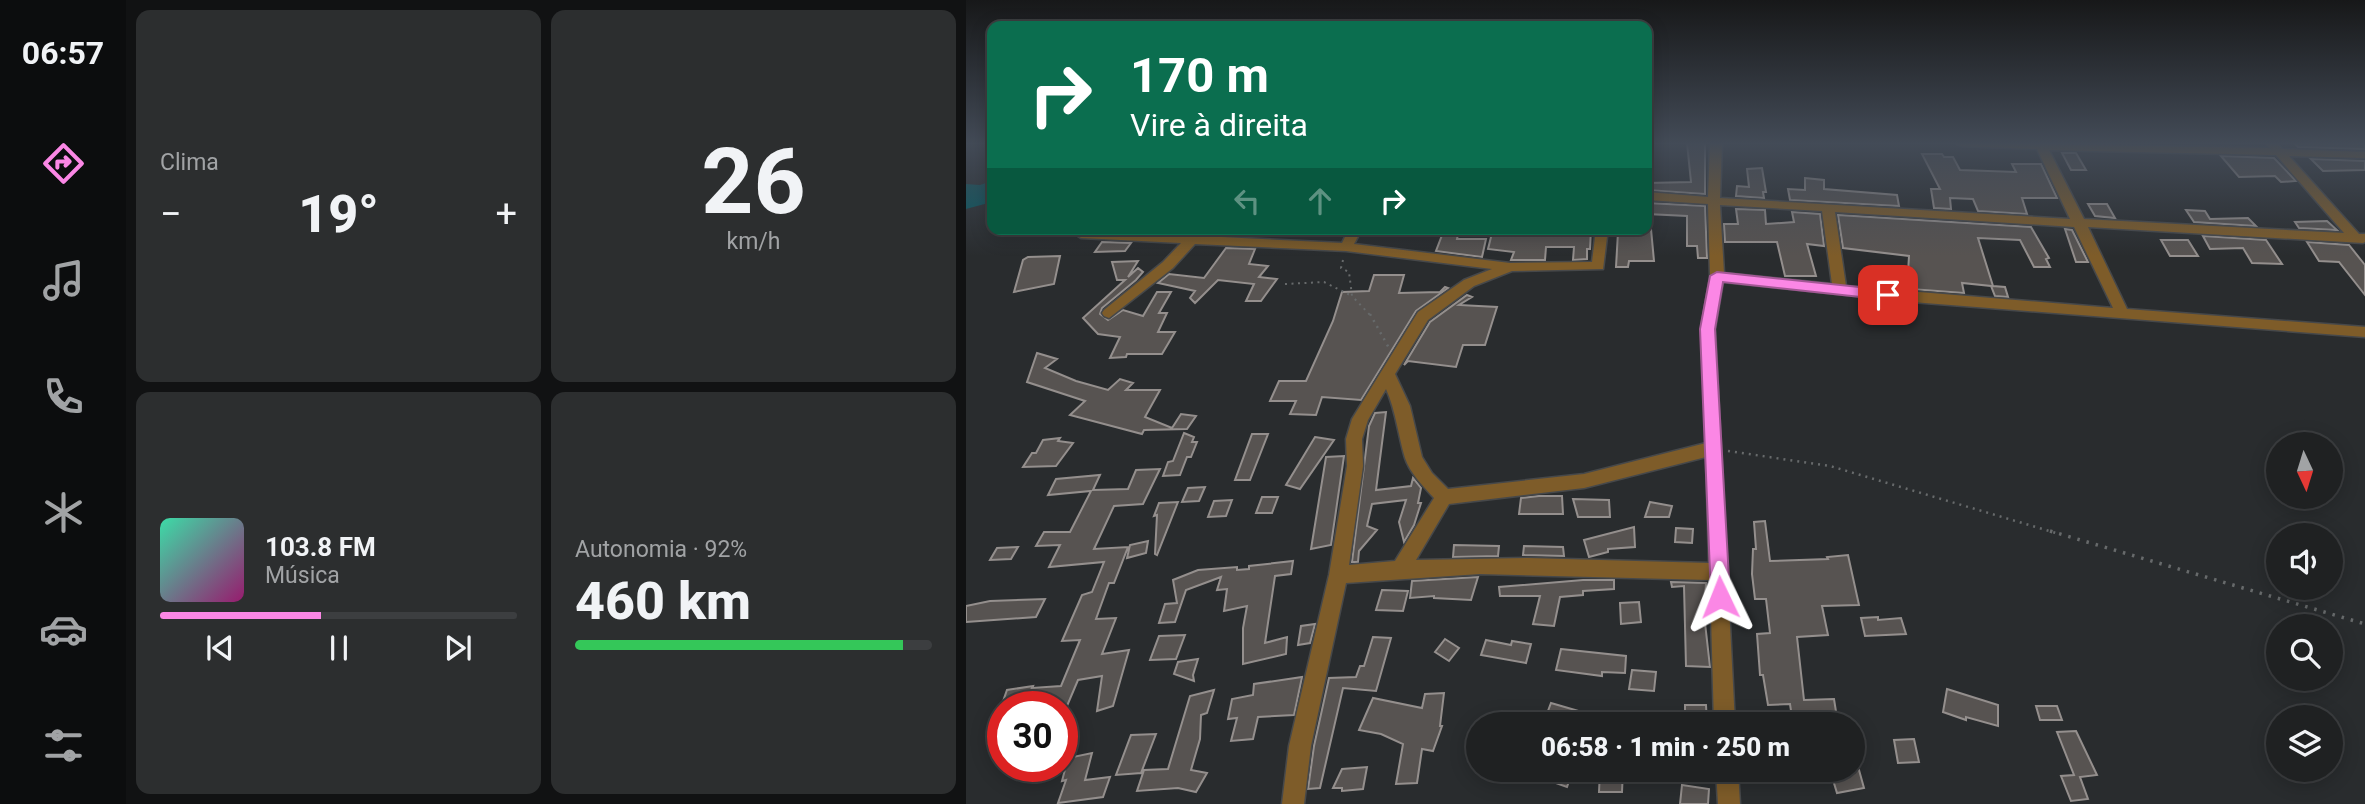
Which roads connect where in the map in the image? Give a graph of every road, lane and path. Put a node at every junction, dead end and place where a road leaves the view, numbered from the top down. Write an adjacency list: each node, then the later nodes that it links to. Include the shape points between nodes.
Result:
1 (1715, 181): 5 (street)
2 (2058, 181): 7 (street)
3 (2305, 181): 12 (street)
4 (1652, 196): 5 (street)
5 (1714, 201): 6 (street); 15 (street)
6 (1828, 208): 7 (street); 17 (street)
7 (2079, 223): 12 (street); 19 (street)
8 (1099, 235): 11 (street)
9 (1353, 235): 13 (street)
10 (1601, 235): 14 (street, via 1598,266)
11 (1191, 240): 13 (street); 20 (street)
12 (2362, 241)
13 (1346, 247): 14 (street); 18 (path, via 1342,268 1349,272)
14 (1510, 267): 22 (street, via 1469,283 1423,316)
15 (1717, 276): 17 (street); 23 (street, via 1708,329)
16 (1285, 284): 18 (path, via 1324,282)
17 (1840, 290): 19 (street)
18 (1352, 296): 22 (path, via 1368,310)
19 (2122, 312): 21 (street)
20 (1109, 313)
21 (2365, 332)
22 (1392, 366): 24 (street, via 1414,459); 27 (street, via 1360,419 1354,439 1355,466)
23 (1714, 448): 24 (street, via 1584,481); 26 (street); 28 (path, via 1830,466)
24 (1444, 498): 25 (street)
25 (1402, 567): 26 (street); 27 (street)
26 (1719, 572): 29 (street)
27 (1338, 575): 31 (street, via 1295,771)
28 (2365, 624)
29 (1725, 712)
30 (1728, 782): 32 (street)
31 (1293, 804)
32 (1729, 804)

